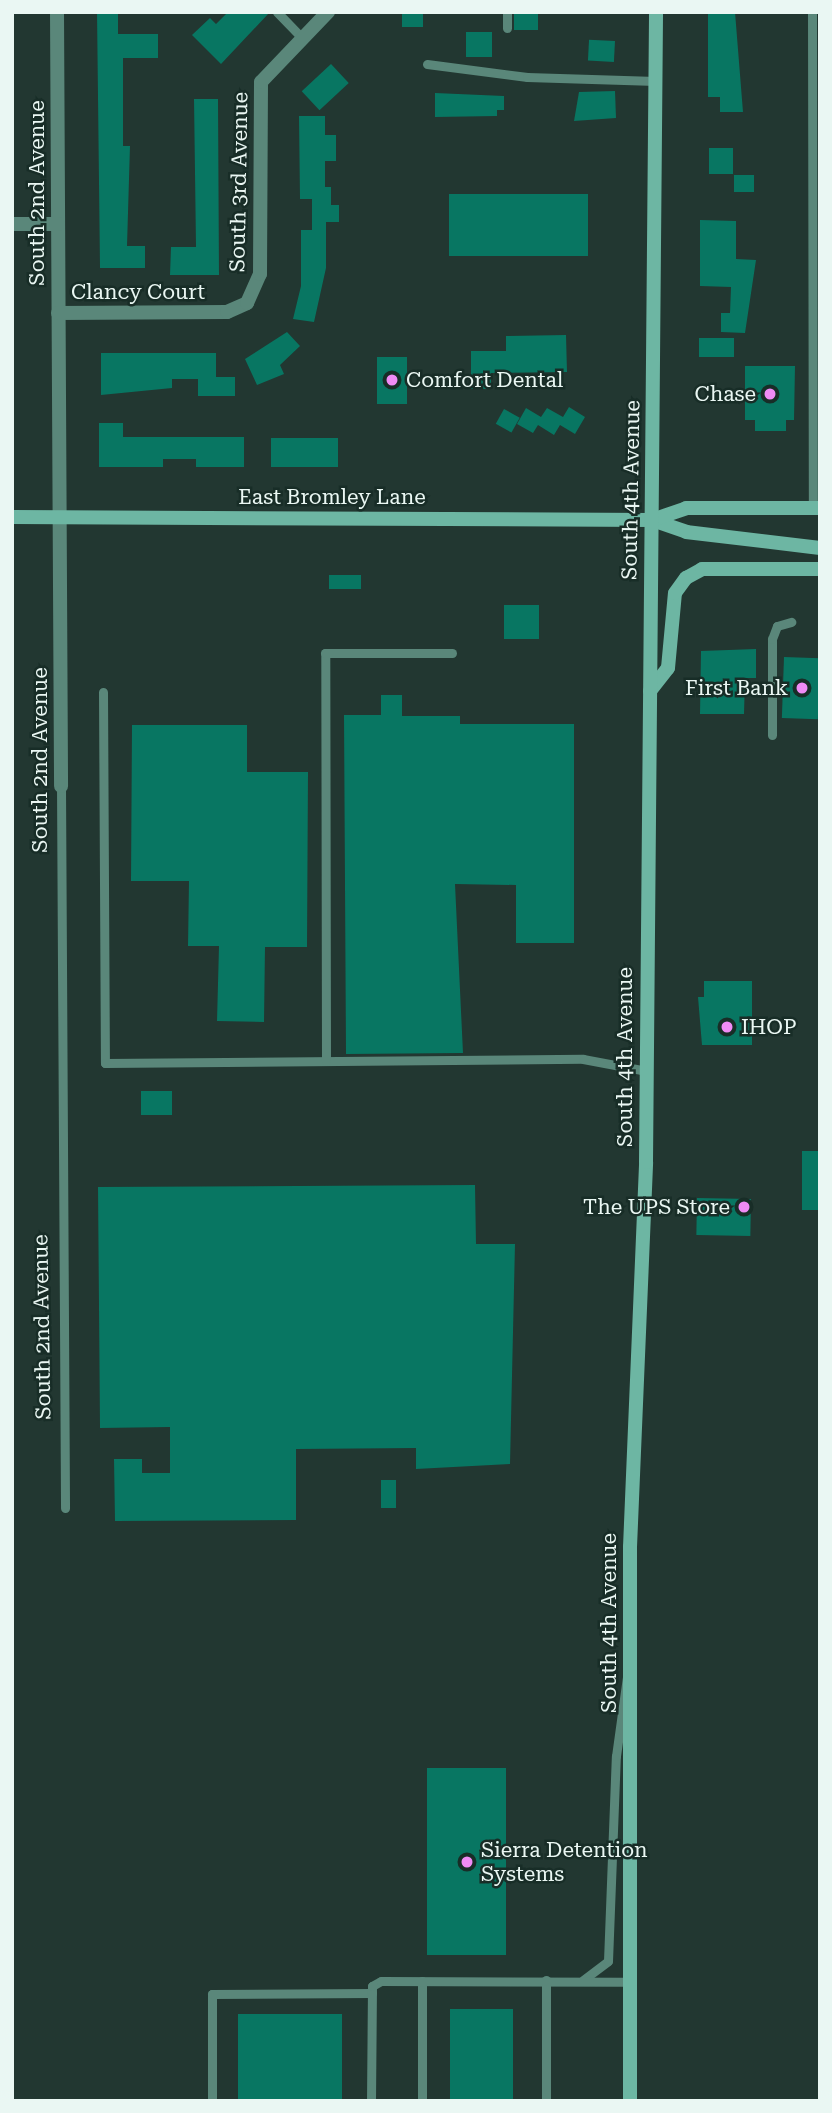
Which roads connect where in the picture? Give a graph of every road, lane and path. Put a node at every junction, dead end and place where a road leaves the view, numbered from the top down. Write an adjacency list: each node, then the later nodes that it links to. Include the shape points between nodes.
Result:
1 (57, 12): 12 (street, South 2nd Avenue)
2 (277, 12): 8 (lane)
3 (328, 12): 8 (street, South 3rd Avenue)
4 (507, 12): 7 (lane)
5 (656, 12): 10 (main road, South 4th Avenue)
6 (812, 12): 15 (lane)
7 (507, 29)
8 (302, 38): 13 (street, South 3rd Avenue, via 261,82 257,289 241,307)
9 (427, 64): 10 (lane, via 507,75)
10 (656, 81): 20 (main road, South 4th Avenue)
11 (12, 224): 12 (street)
12 (58, 224): 14 (street, South 2nd Avenue)
13 (219, 312): 14 (street, Clancy Court)
14 (58, 313): 19 (street, South 2nd Avenue)
15 (816, 369): 16 (lane)
16 (816, 458): 17 (lane)
17 (816, 508): 20 (main road, East Bromley Lane, via 686,508)
18 (12, 517): 19 (main road, East Bromley Lane)
19 (59, 517): 20 (main road, East Bromley Lane); 28 (street, South 2nd Avenue)
20 (652, 520): 21 (main road, East Bromley Lane, via 686,532); 25 (main road, South 4th Avenue)
21 (820, 548)
22 (820, 569): 25 (main road, via 702,569 686,578 675,593 668,668)
23 (791, 621): 27 (lane, via 777,626 772,639)
24 (452, 653): 29 (lane, via 325,653)
25 (650, 691): 30 (main road, South 4th Avenue)
26 (103, 692): 29 (lane, via 105,1063)
27 (772, 734)
28 (61, 786): 31 (lane, South 2nd Avenue)
29 (326, 1061): 30 (lane, via 583,1059)
30 (647, 1071): 32 (main road, South 4th Avenue, via 632,1382)
31 (65, 1508)
32 (630, 1672): 35 (lane, via 620,1692 608,1961); 36 (main road, South 4th Avenue)
33 (422, 1980): 34 (lane); 37 (lane, via 381,1981); 40 (lane)
34 (546, 1980): 35 (lane); 41 (lane)
35 (582, 1981): 36 (lane)
36 (626, 1982): 42 (main road, South 4th Avenue)
37 (372, 1993): 38 (lane, via 212,1994); 39 (lane)
38 (212, 2101)
39 (371, 2101)
40 (422, 2101)
41 (545, 2101)
42 (630, 2101)

